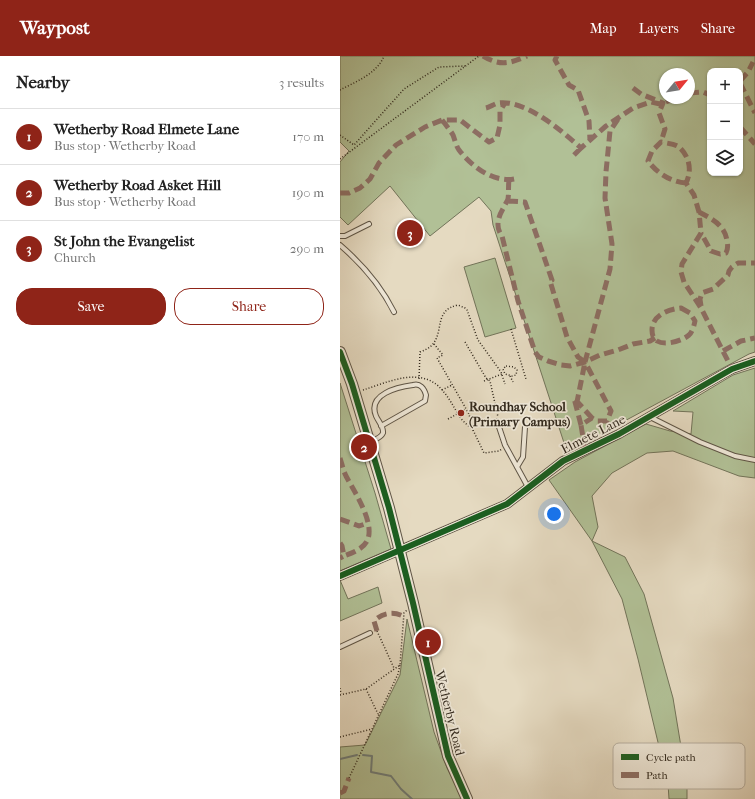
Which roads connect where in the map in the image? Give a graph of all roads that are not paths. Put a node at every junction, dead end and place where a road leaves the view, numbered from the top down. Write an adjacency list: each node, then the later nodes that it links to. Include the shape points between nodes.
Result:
1 (368, 224): 2 (lane)
2 (340, 236)
3 (340, 245): 4 (lane, via 378,285)
4 (394, 312)
5 (340, 352): 11 (street, Wetherby Road)
6 (755, 361): 7 (street, Elmete Lane, via 732,369)
7 (649, 417): 12 (lane, via 700,442 735,456); 14 (street, Elmete Lane, via 563,461)
8 (496, 421): 13 (lane, via 505,447)
9 (381, 426): 9 (lane, via 374,410 381,395 413,384 423,388 426,392 424,401); 11 (lane, via 382,435)
10 (525, 427): 13 (lane, via 523,457)
11 (370, 442): 15 (street, Wetherby Road)
12 (755, 460)
13 (517, 467): 14 (lane)
14 (528, 488): 15 (street, Elmete Lane, via 507,504)
15 (400, 550): 16 (street, Elmete Lane); 19 (street, Wetherby Road, via 448,756)
16 (340, 576)
17 (370, 633): 18 (lane)
18 (340, 647)
19 (467, 799)

